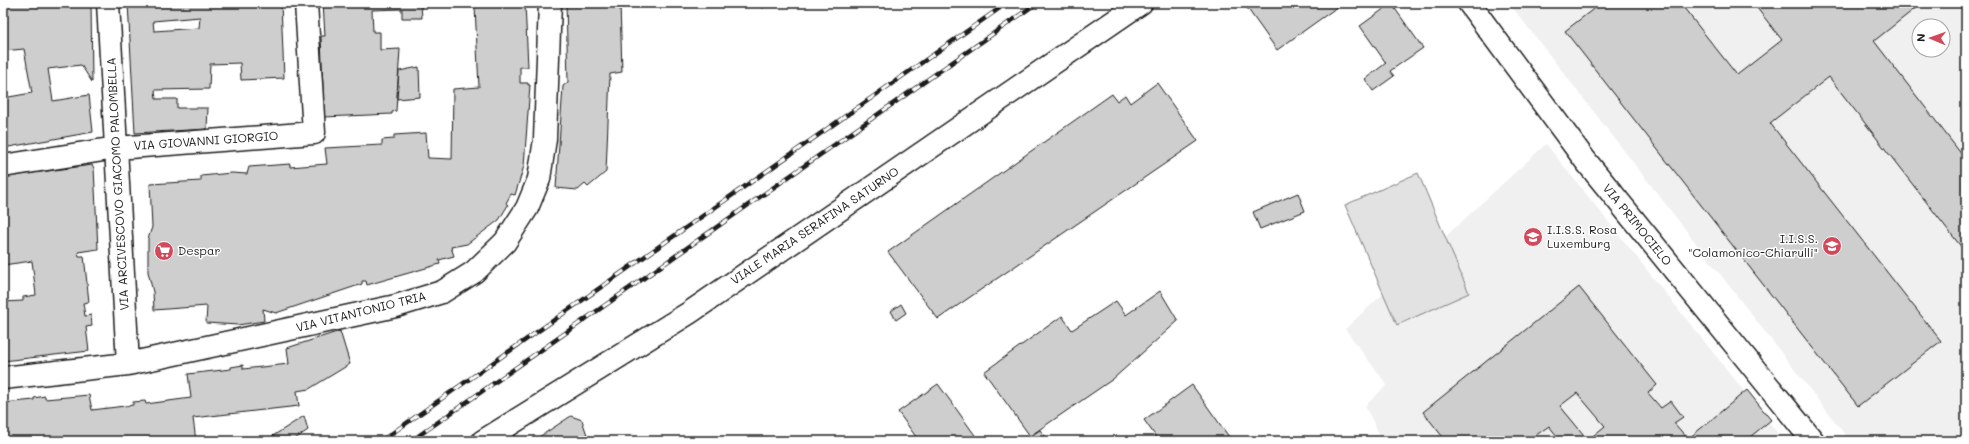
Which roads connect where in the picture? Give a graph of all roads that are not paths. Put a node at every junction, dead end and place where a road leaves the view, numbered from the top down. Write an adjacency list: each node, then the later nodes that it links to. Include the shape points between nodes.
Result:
1 (108, 3): 6 (street, VIA ARCIVESCOVO GIACOMO PALOMBELLA)
2 (306, 3): 6 (street, VIA GIOVANNI GIORGIO, via 314,133)
3 (550, 3): 8 (street, VIA VITANTONIO TRIA, via 545,139 540,179 527,208 505,242 474,272 442,292 396,306)
4 (1140, 3): 10 (street, VIALE MARIA SERAFINA SATURNO, via 689,313)
5 (1469, 3): 11 (street, VIA PRIMOCIELO, via 1585,160)
6 (116, 148): 7 (street, VIA GIOVANNI GIORGIO); 8 (street, VIA ARCIVESCOVO GIACOMO PALOMBELLA)
7 (3, 166)
8 (128, 364): 9 (street, VIA VITANTONIO TRIA)
9 (3, 378)
10 (483, 441)
11 (1813, 441)

